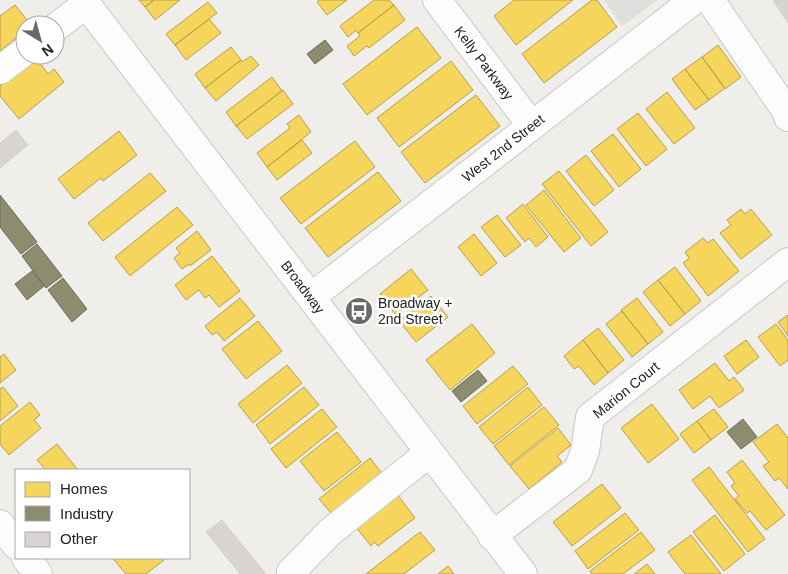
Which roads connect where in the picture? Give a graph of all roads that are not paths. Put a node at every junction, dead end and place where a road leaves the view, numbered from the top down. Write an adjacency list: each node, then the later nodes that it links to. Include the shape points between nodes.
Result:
1 (437, 0): 9 (street, Kelly Parkway)
2 (694, 0): 9 (street, West 2nd Street)
3 (710, 0): 8 (street)
4 (84, 2): 5 (street); 11 (street, Broadway)
5 (65, 19)
6 (15, 59): 7 (street)
7 (0, 70)
8 (788, 117)
9 (532, 126): 11 (street, West 2nd Street)
10 (788, 262): 13 (street, Marion Court, via 590,417 585,451 578,470)
11 (311, 296): 12 (street, Broadway)
12 (430, 453): 13 (street, Broadway); 15 (street, via 330,532)
13 (492, 536): 17 (street, Broadway)
14 (25, 559): 16 (street)
15 (291, 572)
16 (38, 574)
17 (523, 574)

